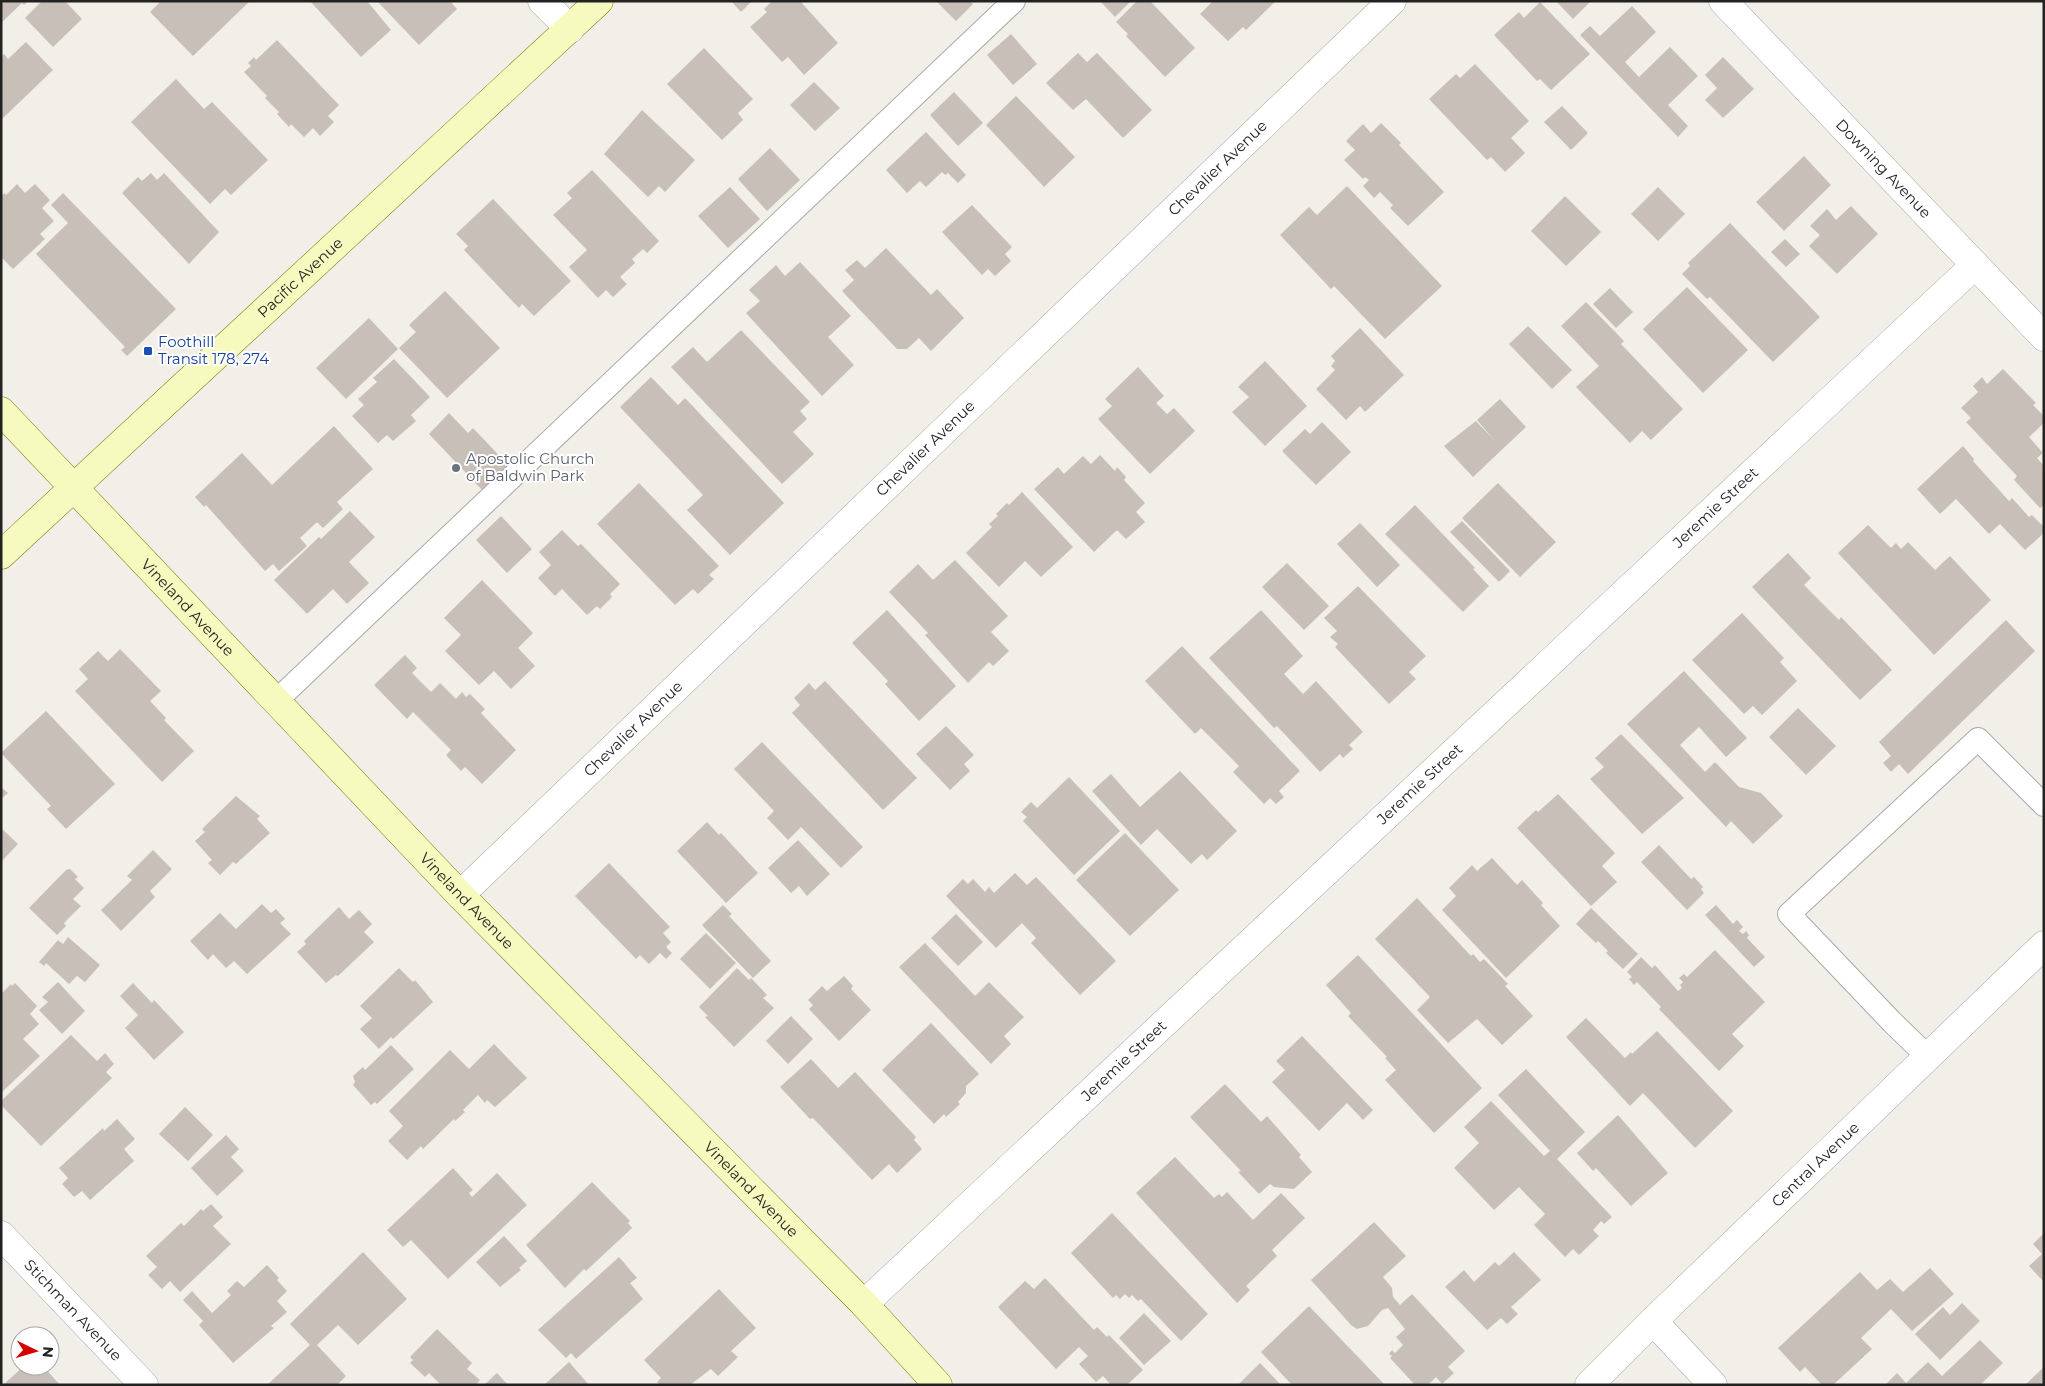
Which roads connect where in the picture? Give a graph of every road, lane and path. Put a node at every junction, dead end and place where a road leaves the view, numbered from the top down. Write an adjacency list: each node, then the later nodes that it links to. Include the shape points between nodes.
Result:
1 (542, 1): 6 (street)
2 (599, 1): 6 (street, Pacific Avenue)
3 (1014, 1): 12 (lane)
4 (1392, 1): 14 (street, Chevalier Avenue)
5 (1723, 1): 7 (street, Downing Avenue)
6 (570, 29): 10 (street, Pacific Avenue)
7 (1975, 264): 8 (street, Downing Avenue); 18 (street, Jeremie Street)
8 (2044, 337)
9 (1, 411): 10 (street, Vineland Avenue)
10 (74, 486): 11 (street, Pacific Avenue); 12 (street, Vineland Avenue)
11 (1, 555)
12 (276, 701): 14 (street, Vineland Avenue)
13 (2044, 805): 16 (lane, via 1978,739 1789,914)
14 (460, 896): 18 (street, Vineland Avenue)
15 (2044, 946): 16 (street, Central Avenue)
16 (1928, 1057): 19 (street, Central Avenue)
17 (1, 1235): 20 (street, Stichman Avenue)
18 (864, 1304): 21 (street, Vineland Avenue)
19 (1653, 1321): 22 (street, Central Avenue); 23 (street)
20 (144, 1385)
21 (938, 1385)
22 (1589, 1385)
23 (1713, 1385)

